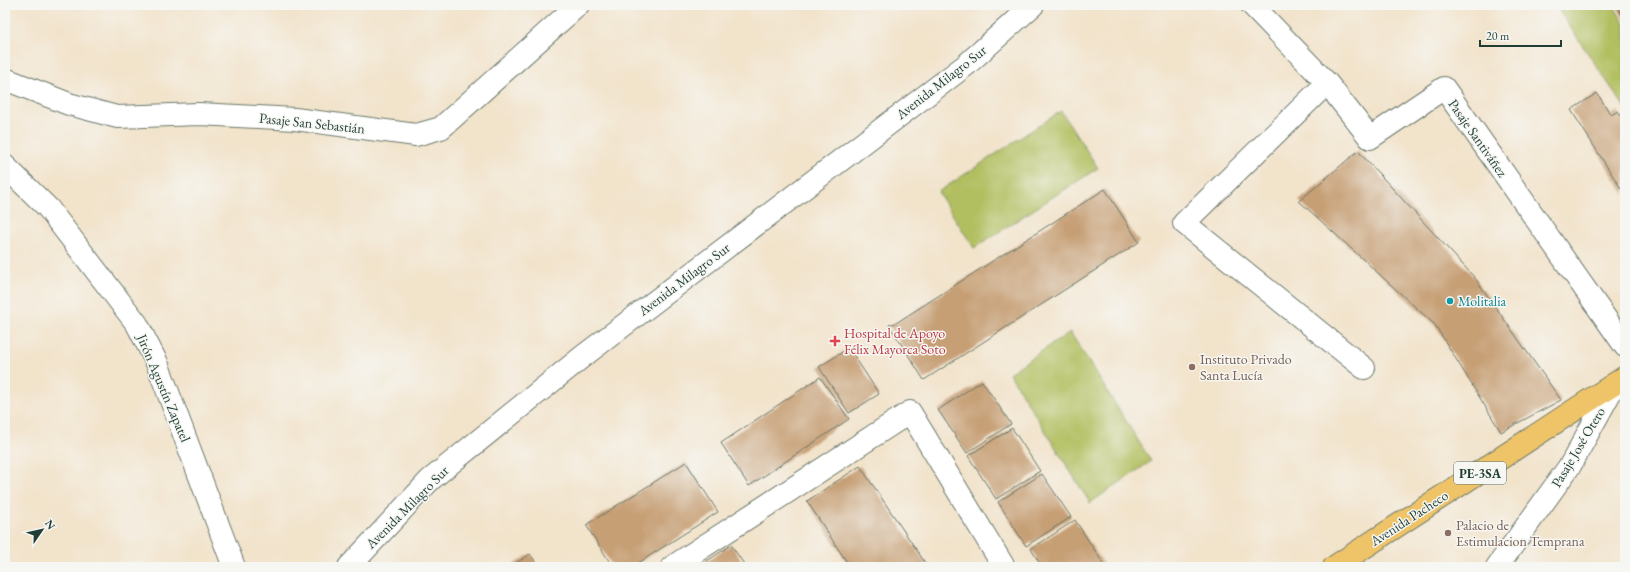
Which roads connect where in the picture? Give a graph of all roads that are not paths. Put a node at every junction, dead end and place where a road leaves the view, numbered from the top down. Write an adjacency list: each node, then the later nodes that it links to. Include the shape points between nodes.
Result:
1 (578, 5): 4 (street, Pasaje San Sebastián, via 441,128 416,135 295,119 199,114 117,117 69,104)
2 (1033, 5): 11 (street, Avenida Milagro Sur, via 966,65 582,357 430,480)
3 (1252, 5): 5 (street, Pasaje Santiváñez)
4 (5, 79)
5 (1327, 83): 7 (street, Pasaje Santiváñez, via 1370,138 1444,88); 8 (street, via 1184,223)
6 (5, 166): 10 (street, Jirón Agustín Zapatel, via 48,208 137,324 157,363)
7 (1625, 346)
8 (1364, 368)
9 (1620, 381): 14 (highway, Avenida Pacheco / PE-3SA); 15 (street, Pasaje José Otero, via 1571,464)
10 (234, 567)
11 (349, 567)
12 (672, 567): 13 (street, via 910,412)
13 (1004, 567)
14 (1334, 567)
15 (1497, 567)

